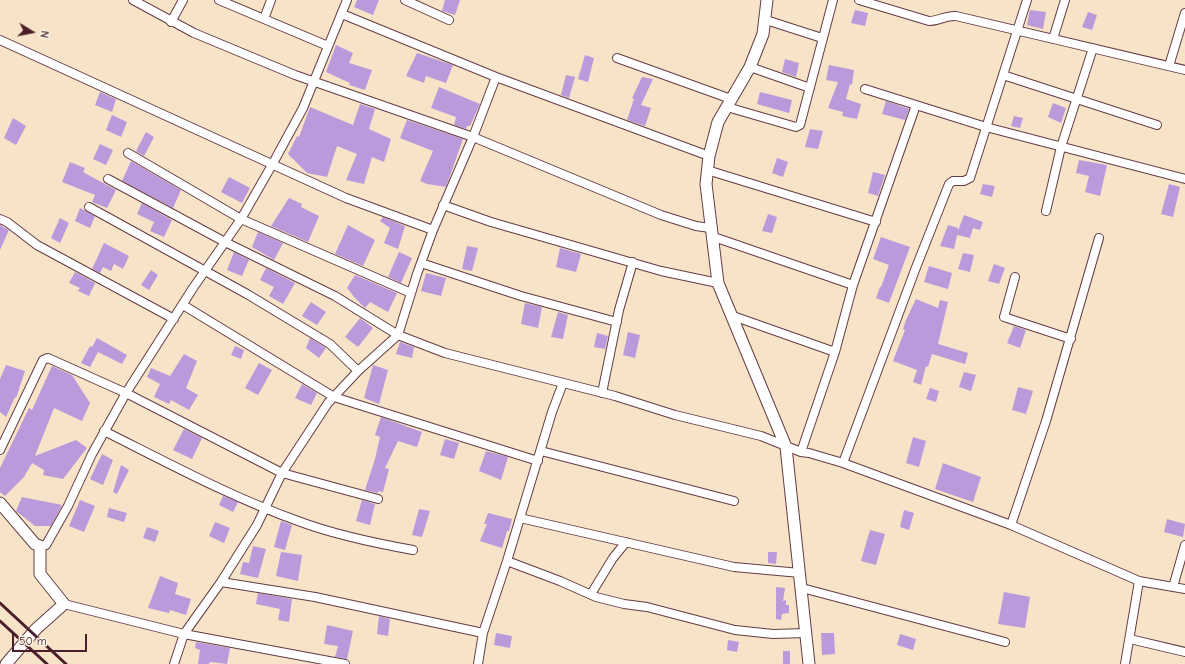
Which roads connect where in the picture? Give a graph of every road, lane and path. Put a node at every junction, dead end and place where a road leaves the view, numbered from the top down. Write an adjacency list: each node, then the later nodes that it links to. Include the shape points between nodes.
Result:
1 (133, 0): 17 (street)
2 (183, 0): 17 (street)
3 (219, 0): 14 (street)
4 (271, 0): 14 (street)
5 (347, 0): 13 (street)
6 (405, 0): 15 (street)
7 (767, 0): 16 (street)
8 (833, 0): 19 (street)
9 (859, 0): 18 (street, via 929,21 956,16)
10 (1027, 0): 18 (street)
11 (1065, 0): 20 (street)
12 (1185, 13): 25 (street)
13 (342, 14): 22 (street); 29 (street)
14 (264, 19): 22 (street)
15 (449, 20)
16 (766, 20): 19 (street); 26 (street)
17 (171, 22): 30 (street)
18 (1017, 31): 20 (street); 28 (street)
19 (822, 38): 31 (street)
20 (1053, 39): 23 (street)
21 (0, 40): 42 (street)
22 (328, 46): 30 (street)
23 (1093, 48): 25 (street); 33 (street)
24 (617, 58): 34 (street)
25 (1169, 66): 27 (street)
26 (750, 67): 31 (street); 34 (street)
27 (1185, 70)
28 (1003, 74): 33 (street); 37 (street)
29 (496, 77): 38 (street); 41 (street)
30 (314, 82): 38 (street); 42 (street)
31 (810, 88): 34 (street, via 798,126)
32 (865, 88): 35 (street)
33 (1077, 98): 36 (street); 39 (street)
34 (729, 103): 41 (street, via 718,122)
35 (916, 105): 37 (street); 51 (street)
36 (1157, 125)
37 (986, 127): 39 (street); 81 (street, via 970,178 953,181 943,199)
38 (473, 137): 47 (street); 53 (street, via 661,215)
39 (1061, 147): 45 (street); 48 (street)
40 (128, 152): 50 (street)
41 (709, 156): 43 (street)
42 (272, 165): 50 (street); 52 (street, via 346,198)
43 (707, 170): 51 (street); 53 (street)
44 (108, 179): 55 (street)
45 (1185, 179)
46 (89, 206): 58 (street)
47 (443, 206): 52 (street); 56 (street)
48 (1046, 211)
49 (0, 219): 65 (street, via 37,245)
50 (241, 219): 55 (street); 62 (street)
51 (876, 222): 61 (street)
52 (433, 230): 57 (street)
53 (711, 232): 60 (street); 61 (street)
54 (1099, 238): 68 (street)
55 (225, 242): 58 (street); 67 (street, via 335,296)
56 (633, 262): 60 (street, via 661,271); 66 (street)
57 (421, 263): 62 (street); 66 (street, via 521,296)
58 (205, 270): 63 (street); 70 (street, via 330,344)
59 (1015, 277): 68 (street, via 1004,317)
60 (718, 283): 64 (street)
61 (853, 285): 69 (street)
62 (411, 293): 67 (street)
63 (182, 305): 65 (street); 74 (street)
64 (733, 316): 69 (street); 76 (street)
65 (174, 319): 72 (street)
66 (617, 322): 73 (street)
67 (398, 335): 70 (street); 71 (street, via 445,353)
68 (1071, 339): 88 (street)
69 (835, 352): 79 (street)
70 (358, 371): 74 (street)
71 (563, 383): 73 (street); 78 (street)
72 (126, 393): 75 (street); 77 (street, via 50,359 44,359); 82 (street)
73 (602, 393): 76 (street, via 760,436)
74 (334, 397): 80 (street); 82 (street)
75 (104, 431): 86 (street); 91 (street, via 68,506 46,545)
76 (786, 447): 79 (street); 94 (street)
77 (0, 450)
78 (541, 451): 80 (street); 84 (street)
79 (801, 452): 81 (street)
80 (538, 461): 87 (street)
81 (843, 463): 88 (street)
82 (282, 473): 83 (street); 86 (street)
83 (378, 499)
84 (734, 501)
85 (0, 503): 91 (street, via 35,544)
86 (264, 508): 92 (street, via 329,531); 96 (street, via 257,525)
87 (520, 518): 89 (street); 93 (street)
88 (1011, 526): 95 (street)
89 (626, 542): 94 (street, via 734,567); 100 (street)
90 (1185, 545): 97 (street)
91 (40, 546): 101 (street, via 40,574)
92 (413, 550)
93 (507, 562): 100 (street); 102 (street)
94 (800, 573): 98 (street)
95 (1139, 581): 97 (street); 105 (street)
96 (221, 582): 102 (street, via 316,597); 104 (street)
97 (1173, 587): 99 (street)
98 (802, 588): 103 (street); 106 (street)
99 (1185, 590)
100 (591, 594): 103 (street, via 735,630 773,634)
101 (64, 604): 104 (street); 108 (street, via 36,629)
102 (483, 633): 111 (street)
103 (806, 633): 112 (street)
104 (184, 634): 109 (street); 110 (street)
105 (1130, 639): 107 (street); 113 (street)
106 (1005, 642)
107 (1185, 652)
108 (6, 664)
109 (174, 664)
110 (345, 664)
111 (478, 664)
112 (809, 664)
113 (1125, 664)

